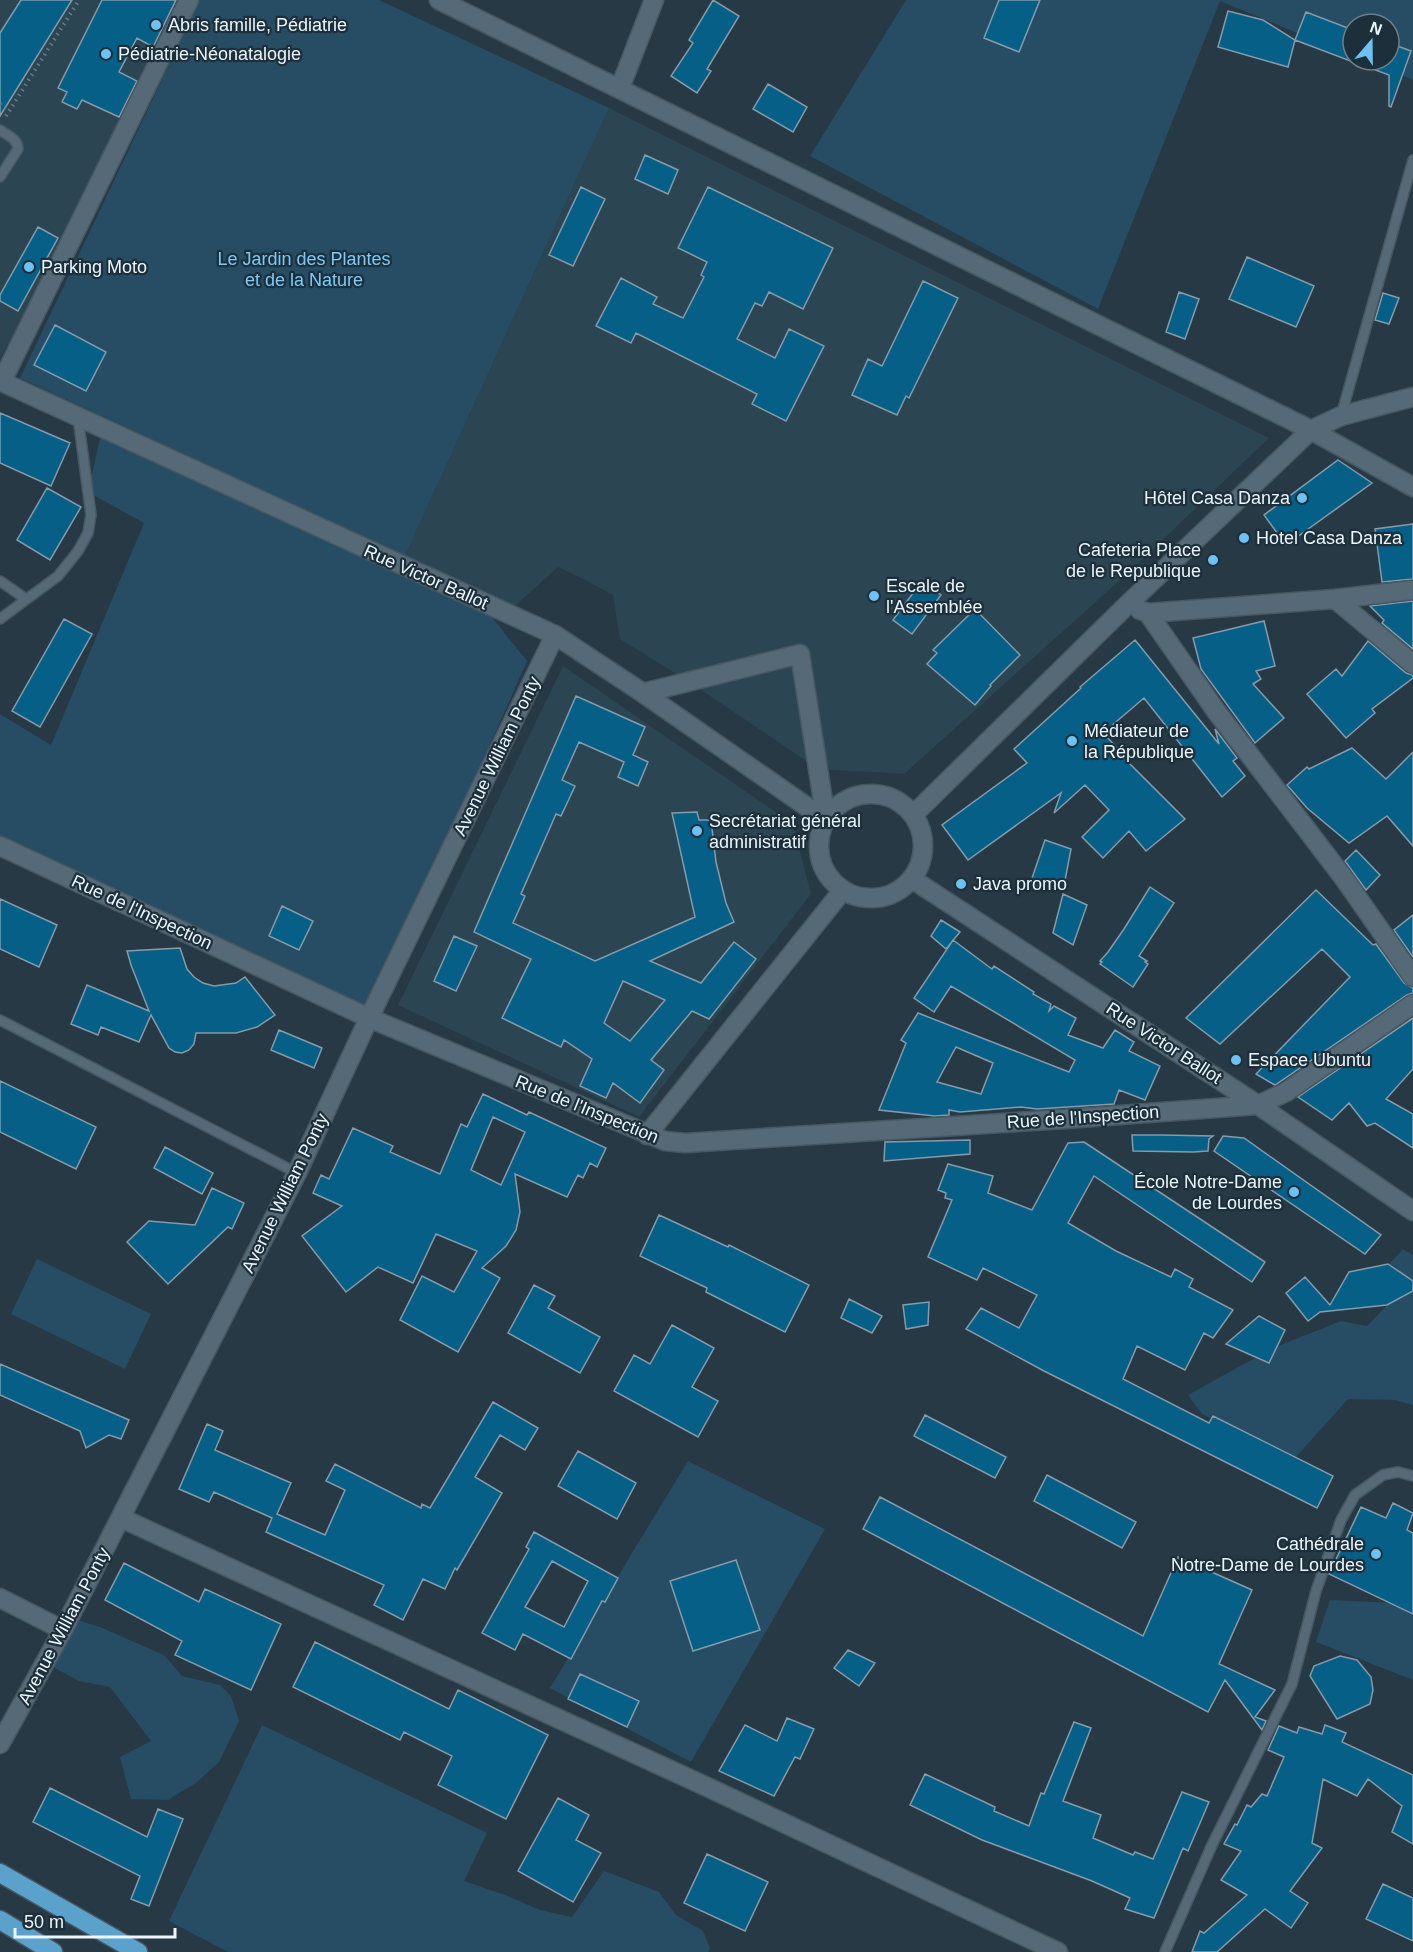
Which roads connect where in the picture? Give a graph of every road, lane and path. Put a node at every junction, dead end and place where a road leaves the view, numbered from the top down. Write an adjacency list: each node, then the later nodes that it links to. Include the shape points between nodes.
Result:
1 (79, 0): 7 (path)
2 (189, 0): 12 (street)
3 (439, 0): 5 (street)
4 (654, 0): 5 (street)
5 (620, 88): 16 (street)
6 (0, 104): 7 (path)
7 (10, 111): 8 (path)
8 (0, 124)
9 (0, 130): 11 (lane, via 16,140 18,149)
10 (1413, 160): 15 (lane)
11 (0, 177)
12 (1, 381): 14 (street, Rue Victor Ballot)
13 (1413, 397): 15 (street)
14 (78, 417): 20 (lane, via 91,515 88,533 58,576); 25 (street, Rue Victor Ballot)
15 (1341, 417): 16 (street)
16 (1311, 430): 17 (street); 22 (street)
17 (1413, 487)
18 (0, 581): 20 (lane)
19 (1413, 590): 21 (street)
20 (26, 599): 24 (lane)
21 (1335, 599): 23 (street); 26 (street)
22 (1126, 606): 23 (street); 28 (street)
23 (1148, 613): 33 (street)
24 (0, 619)
25 (555, 636): 27 (street, Rue Victor Ballot); 35 (street, Avenue William Ponty)
26 (1413, 664)
27 (643, 693): 29 (street, Rue Victor Ballot); 29 (street, via 800,654)
28 (913, 815): 29 (street, via 893,799 868,794 843,802); 31 (street, via 921,830 923,847)
29 (826, 820): 32 (street, via 819,837 819,854 830,879)
30 (0, 846): 35 (street, Rue de l'Inspection)
31 (912, 879): 32 (street, via 880,898 864,898); 37 (street, Rue Victor Ballot)
32 (843, 890): 38 (street)
33 (1413, 977)
34 (1413, 1004): 37 (street, via 1286,1092)
35 (369, 1018): 38 (street, Rue de l'Inspection); 39 (street, Avenue William Ponty)
36 (0, 1020): 39 (lane)
37 (1258, 1105): 38 (street, Rue de l'Inspection, via 685,1143); 40 (street, Rue Victor Ballot)
38 (647, 1135)
39 (297, 1173): 42 (street, Avenue William Ponty)
40 (1413, 1211)
41 (1413, 1476): 51 (lane, via 1383,1474 1355,1495 1341,1520 1316,1591 1292,1684 1212,1845)
42 (121, 1518): 44 (street, Avenue William Ponty); 50 (street)
43 (0, 1598): 44 (street)
44 (63, 1630): 45 (street, Avenue William Ponty)
45 (0, 1744)
46 (0, 1874): 49 (highway)
47 (0, 1920): 48 (highway)
48 (52, 1952)
49 (138, 1952)
50 (1058, 1952)
51 (1165, 1952)

